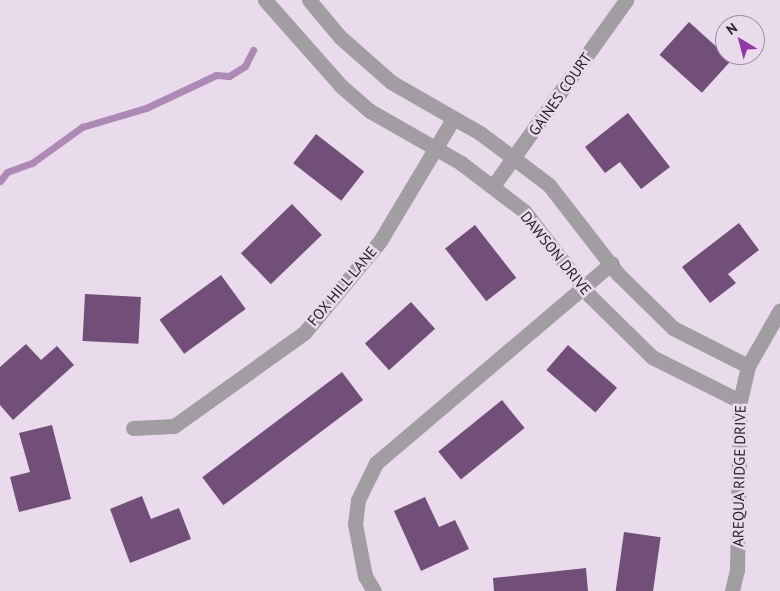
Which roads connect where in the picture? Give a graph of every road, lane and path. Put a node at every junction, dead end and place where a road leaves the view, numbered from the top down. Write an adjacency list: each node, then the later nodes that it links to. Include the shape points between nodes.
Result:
1 (265, 0): 5 (street, DAWSON DRIVE, via 341,86 370,111)
2 (309, 0): 4 (street, via 340,37 391,82)
3 (626, 0): 6 (street, GAINES COURT)
4 (453, 119): 5 (street, FOX HILL LANE); 6 (street)
5 (436, 150): 7 (street, DAWSON DRIVE); 13 (street, FOX HILL LANE, via 380,241 304,333 174,426)
6 (515, 158): 7 (street, GAINES COURT); 8 (street, via 549,185)
7 (493, 186): 9 (street, DAWSON DRIVE, via 524,211)
8 (612, 262): 9 (street); 11 (street, via 643,302 673,328)
9 (583, 286): 12 (street, DAWSON DRIVE, via 618,328 652,357); 14 (street, via 376,464 358,500 355,524 365,576)
10 (780, 310): 11 (street, AREQUA RIDGE DRIVE)
11 (748, 366): 12 (street, AREQUA RIDGE DRIVE)
12 (740, 401): 15 (street, AREQUA RIDGE DRIVE, via 737,570)
13 (133, 428)
14 (374, 591)
15 (732, 591)

